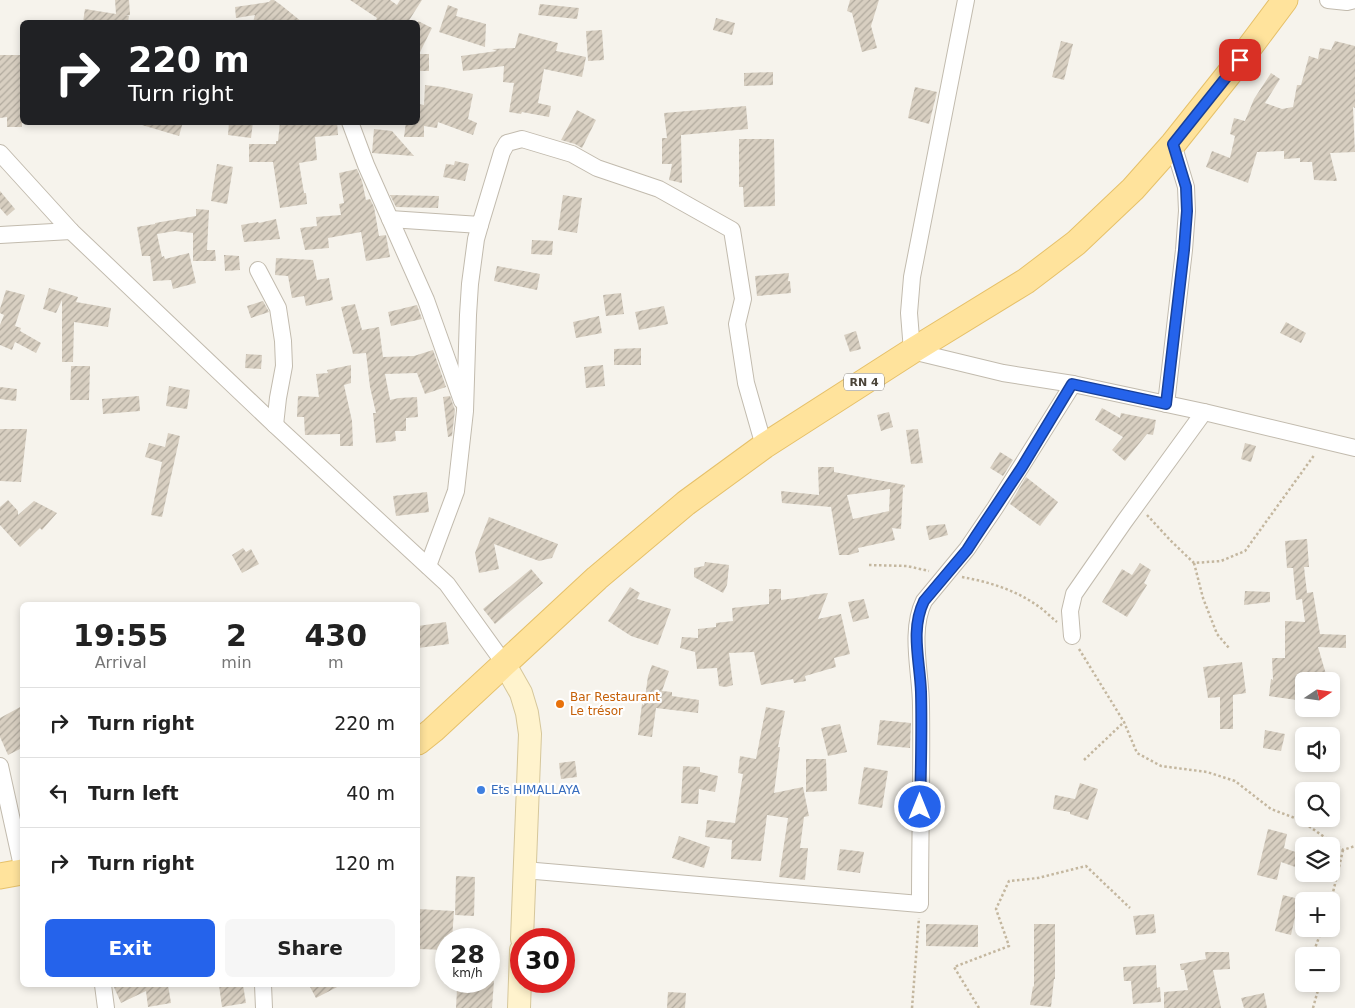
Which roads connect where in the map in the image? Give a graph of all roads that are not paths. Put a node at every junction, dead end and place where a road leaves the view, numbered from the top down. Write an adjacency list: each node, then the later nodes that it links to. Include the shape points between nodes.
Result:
1 (966, 0): 13 (street, via 912,277)
2 (1285, 0): 6 (main road, RN 4)
3 (1328, 0): 4 (street)
4 (1355, 0)
5 (351, 125): 8 (street)
6 (1173, 144): 13 (main road, RN 4, via 1076,243 1026,281); 15 (street, via 1186,187 1187,211)
7 (0, 153): 10 (street)
8 (390, 219): 9 (street); 16 (street, via 426,300)
9 (480, 225): 16 (street, via 470,284); 19 (street, via 502,152 507,144 522,139 572,154 597,168 660,189 732,230 743,299 737,324 746,383)
10 (71, 231): 11 (street); 18 (street)
11 (0, 235)
12 (258, 270): 18 (street, via 278,308 283,341 284,366)
13 (912, 351): 14 (street, via 1002,373); 19 (main road, RN 4)
14 (1072, 384): 15 (street); 27 (street, via 967,550 920,610 916,640 921,689 920,904)
15 (1166, 404): 17 (street)
16 (465, 411): 21 (street, via 456,491)
17 (1204, 412): 20 (street); 22 (street, via 1074,594 1070,611)
18 (275, 425): 21 (street)
19 (764, 446): 23 (main road, RN 4, via 686,503)
20 (1355, 448)
21 (428, 566): 23 (street, via 447,584)
22 (1072, 636)
23 (504, 663): 24 (main road, RN 4); 27 (main road, via 521,693 530,734)
24 (420, 740)
25 (0, 766): 26 (street)
26 (20, 857)
27 (524, 870): 30 (main road)
28 (20, 872): 29 (main road)
29 (0, 876)
30 (522, 928)
31 (103, 987): 34 (street)
32 (264, 987): 35 (street)
33 (520, 993): 36 (main road)
34 (106, 1008)
35 (264, 1008)
36 (519, 1008)

